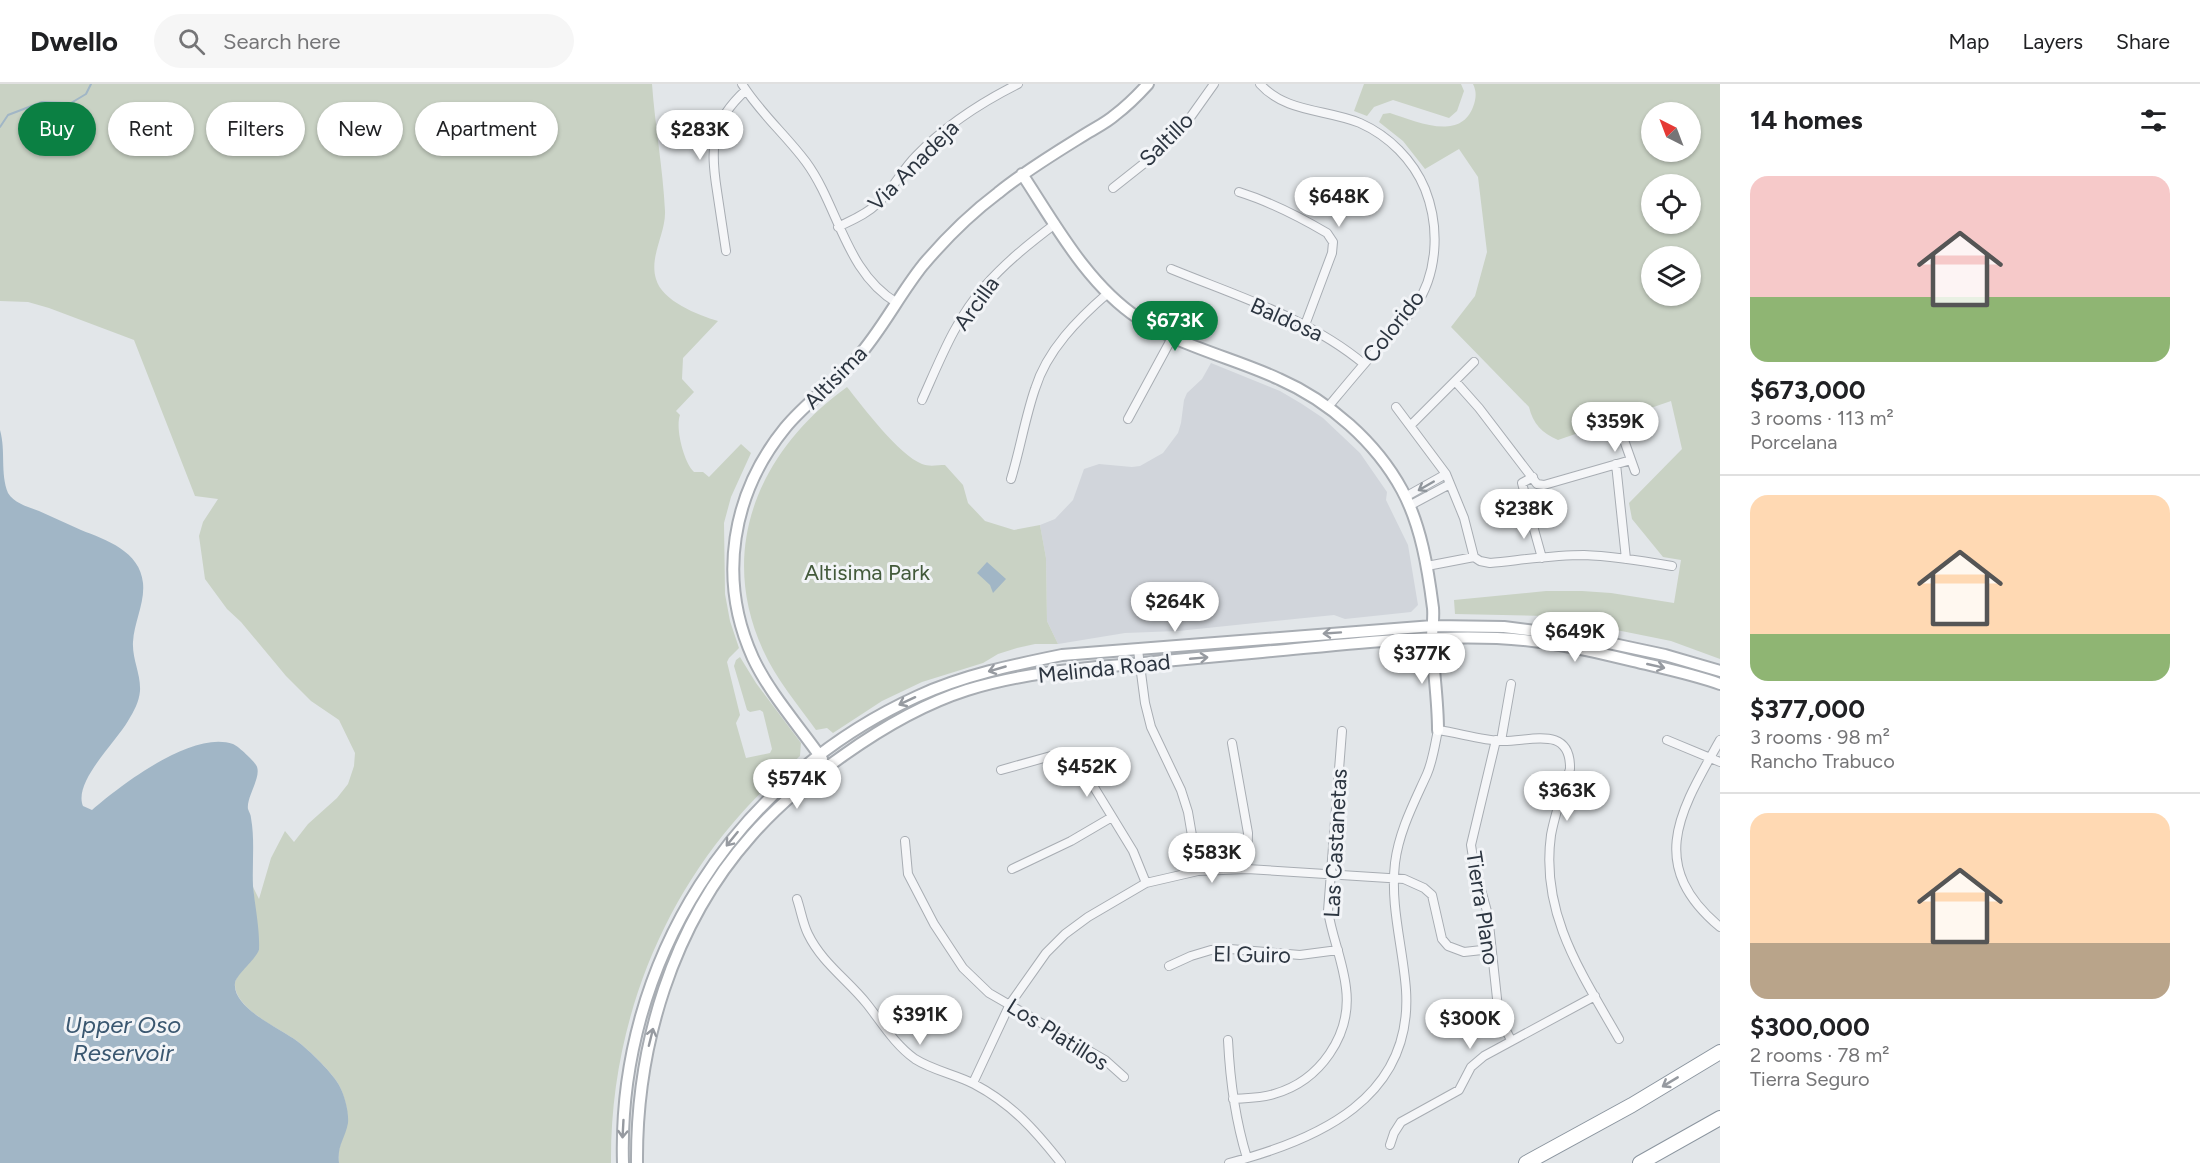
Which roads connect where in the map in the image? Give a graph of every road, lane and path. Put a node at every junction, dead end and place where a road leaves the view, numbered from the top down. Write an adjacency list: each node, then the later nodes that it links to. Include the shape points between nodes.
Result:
1 (1018, 84): 10 (street, Via Anadeja, via 941,131 904,168 878,203)
2 (1148, 84): 6 (main road, Altisima, via 1114,116)
3 (1214, 84): 7 (street, Saltillo, via 1161,150)
4 (1260, 84): 18 (street, Colorido, via 1277,99 1361,123 1378,133 1408,160 1429,198 1435,243 1426,287 1415,307)
5 (744, 87): 10 (street, via 816,176); 11 (street, via 723,116 713,144 712,161)
6 (1022, 174): 9 (main road); 14 (main road, Altisima, via 980,206 951,235 922,266)
7 (1113, 188)
8 (1239, 192): 15 (street, via 1287,210 1331,238 1332,253)
9 (1055, 224): 13 (main road); 20 (street, Arcilla, via 984,287 964,314)
10 (838, 227): 14 (street, via 873,284)
11 (726, 250)
12 (1171, 269): 15 (street, Baldosa)
13 (1107, 293): 16 (main road, via 1138,318); 31 (street, via 1074,325 1043,369 1034,389)
14 (897, 303): 54 (main road, Altisima, via 856,359 787,425 771,446 754,473 736,530 734,589 743,633 766,681)
15 (1305, 325): 18 (street, Baldosa, via 1332,339)
16 (1173, 336): 21 (main road, via 1281,379); 23 (street)
17 (1474, 362): 19 (street)
18 (1364, 364): 21 (street, Colorido)
19 (1455, 381): 24 (street); 30 (street)
20 (922, 400)
21 (1328, 407): 33 (main road, via 1373,450)
22 (1396, 407): 24 (street)
23 (1128, 419)
24 (1412, 425): 29 (street)
25 (1619, 426): 26 (street)
26 (1631, 460): 27 (street); 28 (street)
27 (1616, 464): 30 (street, via 1544,485 1537,484); 38 (street)
28 (1635, 471)
29 (1446, 474): 32 (street); 33 (street, one-way to 33)
30 (1533, 477): 34 (street, via 1522,483)
31 (1011, 479)
32 (1450, 484): 33 (street); 36 (street)
33 (1407, 502): 39 (main road)
34 (1527, 502)
35 (1530, 515): 37 (street)
36 (1474, 557): 37 (street, via 1490,563); 39 (street)
37 (1542, 558): 38 (street, via 1587,555)
38 (1626, 559): 40 (street)
39 (1427, 566): 41 (main road)
40 (1672, 566)
41 (1433, 626): 42 (main road); 43 (main road, Melinda Road, one-way to 43); 45 (main road, Melinda Road, via 1548,632 1665,655)
42 (1432, 639): 44 (main road, Melinda Road, one-way to 42); 47 (main road, Melinda Road, one-way to 47, via 1497,638 1548,643); 48 (main road)
43 (1138, 650): 44 (street); 54 (main road, Melinda Road, one-way to 54, via 1062,655 961,679 894,707)
44 (1140, 663): 57 (main road, Melinda Road, via 1058,670 965,691 884,728); 63 (street, via 1151,727 1181,790)
45 (1720, 671)
46 (1511, 684): 50 (street, Tierra Plano)
47 (1720, 684)
48 (1438, 730): 50 (street); 65 (street, via 1428,772 1401,834)
49 (1342, 731): 64 (street, Las Castanetas)
50 (1498, 740): 70 (street, Tierra Plano, via 1471,845 1488,915); 72 (street, via 1544,737 1564,747 1570,758 1551,834 1551,885 1563,937)
51 (1667, 740): 55 (street)
52 (1720, 740): 55 (street)
53 (1232, 743): 62 (street, via 1248,833)
54 (819, 754): 57 (main road, Altisima); 84 (main road, Melinda Road, one-way to 84, via 730,841 709,869 671,938 647,993 631,1053)
55 (1710, 757): 56 (street); 68 (street, via 1684,809 1677,833 1677,856 1679,874 1689,895)
56 (1720, 762)
57 (828, 766): 85 (main road, Melinda Road, one-way to 57, via 640,1094 649,1041 673,964 713,888 736,854 786,801)
58 (1001, 770): 59 (street, via 1058,754 1075,756)
59 (1112, 817): 61 (street); 66 (street, via 1133,851)
60 (905, 841): 73 (street, Los Platillos, via 908,874 946,942 976,981)
61 (1012, 869)
62 (1247, 869): 63 (street); 64 (street)
63 (1198, 872): 66 (street)
64 (1330, 875): 65 (street); 69 (street, Las Castanetas, via 1328,911)
65 (1394, 878): 70 (street, via 1416,884 1431,895 1442,939 1448,946 1464,952); 83 (street, via 1406,1007 1404,1029 1385,1077 1363,1101 1329,1126)
66 (1146, 883): 73 (street, via 1065,934 1046,953)
67 (797, 899): 79 (street, via 807,933 824,960 866,1002 895,1041 937,1071)
68 (1720, 927)
69 (1338, 950): 71 (street, El Guiro, via 1300,955 1211,950); 80 (street, Las Castanetas, via 1347,991 1346,1007 1340,1034 1328,1058 1292,1088 1273,1095)
70 (1491, 950): 76 (street, Tierra Plano, via 1499,1017)
71 (1169, 966)
72 (1595, 996): 74 (street); 76 (street)
73 (1010, 1004): 78 (street, Los Platillos, via 1105,1060); 79 (street)
74 (1619, 1039)
75 (1228, 1040): 80 (street)
76 (1511, 1040): 82 (street, via 1471,1066 1458,1090 1401,1122)
77 (1720, 1052): 88 (highway, one-way to 88)
78 (1124, 1077)
79 (973, 1083): 86 (street, via 1022,1117)
80 (1233, 1100): 83 (street)
81 (1720, 1118): 89 (highway)
82 (1390, 1145)
83 (1246, 1158): 87 (street)
84 (623, 1163)
85 (637, 1163)
86 (1061, 1163)
87 (1229, 1163)
88 (1526, 1163)
89 (1640, 1163)

